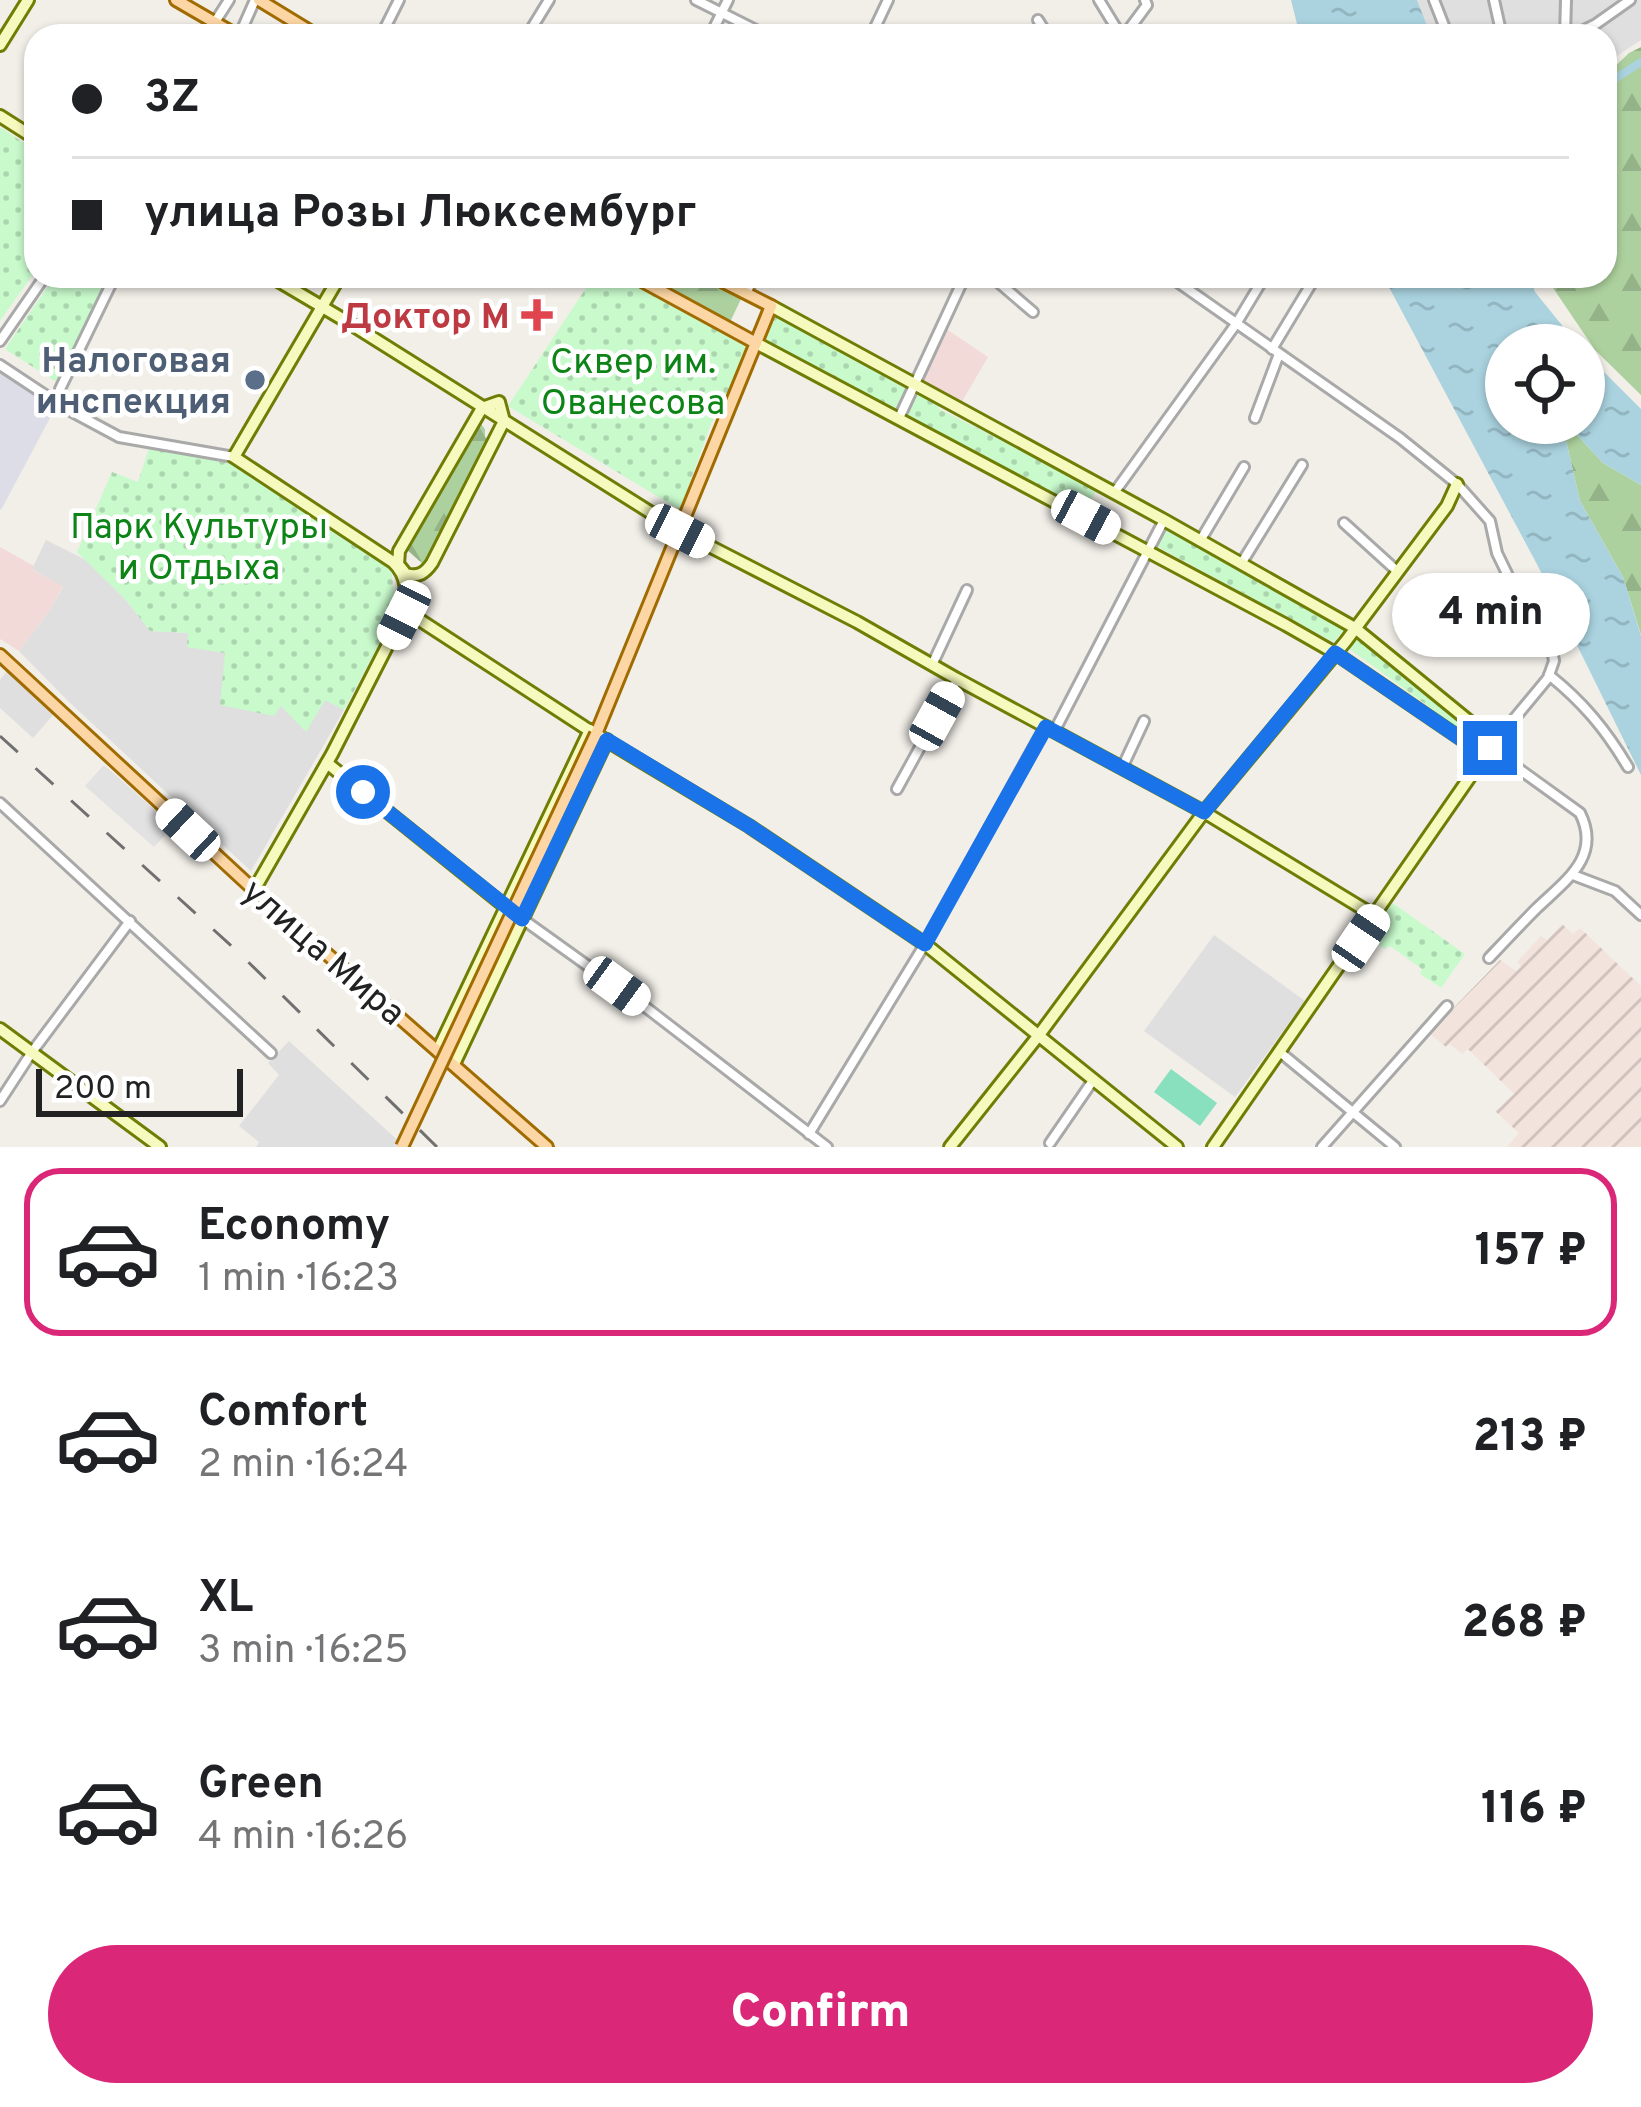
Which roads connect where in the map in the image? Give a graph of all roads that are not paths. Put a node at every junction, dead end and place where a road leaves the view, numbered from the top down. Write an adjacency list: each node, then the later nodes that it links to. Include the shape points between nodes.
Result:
1 (28, 0): 17 (main road)
2 (176, 0): 10 (main road)
3 (229, 0): 10 (street)
4 (257, 0): 12 (main road)
5 (696, 0): 8 (street)
6 (728, 0): 8 (street)
7 (1630, 0): 16 (street)
8 (721, 13): 13 (street); 14 (street)
9 (1039, 20): 15 (street)
10 (215, 22): 11 (main road)
11 (218, 24)
12 (297, 24)
13 (716, 24)
14 (743, 24)
15 (1041, 24)
16 (1596, 24)
17 (0, 45)
18 (37, 288): 35 (street)
19 (109, 288): 40 (street)
20 (291, 288): 31 (main road)
21 (333, 288): 31 (main road)
22 (655, 288): 36 (main road)
23 (736, 288): 30 (main road)
24 (749, 288): 30 (street)
25 (959, 288): 39 (street)
26 (1005, 288): 33 (street)
27 (1186, 288): 34 (street)
28 (1258, 288): 34 (street)
29 (1310, 288): 37 (street)
30 (746, 293): 32 (main road)
31 (323, 306): 41 (main road); 45 (main road)
32 (771, 306): 36 (main road); 39 (main road)
33 (1033, 312)
34 (1235, 324): 37 (street); 49 (street)
35 (0, 341)
36 (756, 343): 42 (main road); 52 (main road)
37 (1276, 352): 43 (street); 48 (street)
38 (0, 365): 45 (street, via 119,436)
39 (914, 386): 42 (street); 49 (main road)
40 (60, 389)
41 (482, 408): 44 (main road, via 499,402); 56 (main road)
42 (898, 418): 54 (main road)
43 (1255, 418)
44 (504, 421): 52 (main road); 56 (main road, via 432,563 417,576)
45 (234, 457): 56 (main road)
46 (1302, 465): 55 (street)
47 (1244, 467): 53 (street)
48 (1457, 484): 57 (main road); 58 (street, via 1490,521)
49 (1114, 494): 50 (main road)
50 (1164, 520): 53 (main road); 54 (street)
51 (1344, 523): 57 (street)
52 (680, 531): 65 (main road); 70 (main road)
53 (1200, 541): 55 (main road)
54 (1149, 551): 63 (main road); 69 (street)
55 (1240, 564): 62 (main road)
56 (397, 566): 60 (main road)
57 (1398, 572): 62 (main road)
58 (1513, 586): 61 (street); 66 (street, via 1549,631)
59 (967, 590): 65 (street)
60 (406, 598): 70 (main road, via 412,615); 72 (main road)
61 (1486, 614)
62 (1355, 628): 63 (main road); 71 (main road, via 1486,735)
63 (1335, 653): 71 (main road, via 1476,749); 77 (main road)
64 (0, 656): 79 (main road, улица Мира)
65 (932, 665): 67 (main road)
66 (1549, 676): 71 (street); 73 (street, via 1603,727)
67 (957, 680): 69 (main road); 75 (street)
68 (1144, 721): 74 (street)
69 (1050, 729): 74 (main road); 85 (street)
70 (598, 735): 80 (main road); 83 (main road); 85 (main road); 101 (main road, bridge)
71 (1490, 748): 78 (street, via 1580,813 1586,843); 82 (main road)
72 (327, 763): 79 (main road); 80 (main road)
73 (1628, 767)
74 (1122, 768): 77 (main road)
75 (897, 789)
76 (0, 803): 84 (street)
77 (1204, 812): 82 (main road); 89 (main road)
78 (1574, 875): 81 (street, via 1615,891); 86 (street)
79 (254, 890): 90 (main road, улица Мира)
80 (506, 907): 83 (street); 90 (main road)
81 (1641, 914)
82 (1376, 916): 92 (main road)
83 (522, 919): 94 (main road); 98 (street)
84 (130, 921): 91 (street); 93 (street)
85 (925, 944): 89 (main road); 98 (street)
86 (1489, 958)
87 (1447, 1006): 97 (street)
88 (0, 1029): 91 (main road)
89 (1039, 1035): 95 (main road); 104 (main road)
90 (438, 1050): 94 (main road, улица Мира)
91 (32, 1052): 96 (street); 100 (main road)
92 (1281, 1052): 97 (street); 106 (main road)
93 (271, 1053)
94 (454, 1064): 102 (main road, улица Мира)
95 (1094, 1079): 99 (street); 105 (main road)
96 (0, 1100)
97 (1352, 1112): 107 (street); 108 (street)
98 (809, 1134): 103 (street)
99 (1050, 1143)
100 (157, 1146)
101 (402, 1147)
102 (547, 1147)
103 (827, 1147)
104 (950, 1147)
105 (1178, 1147)
106 (1213, 1147)
107 (1322, 1147)
108 (1395, 1147)

